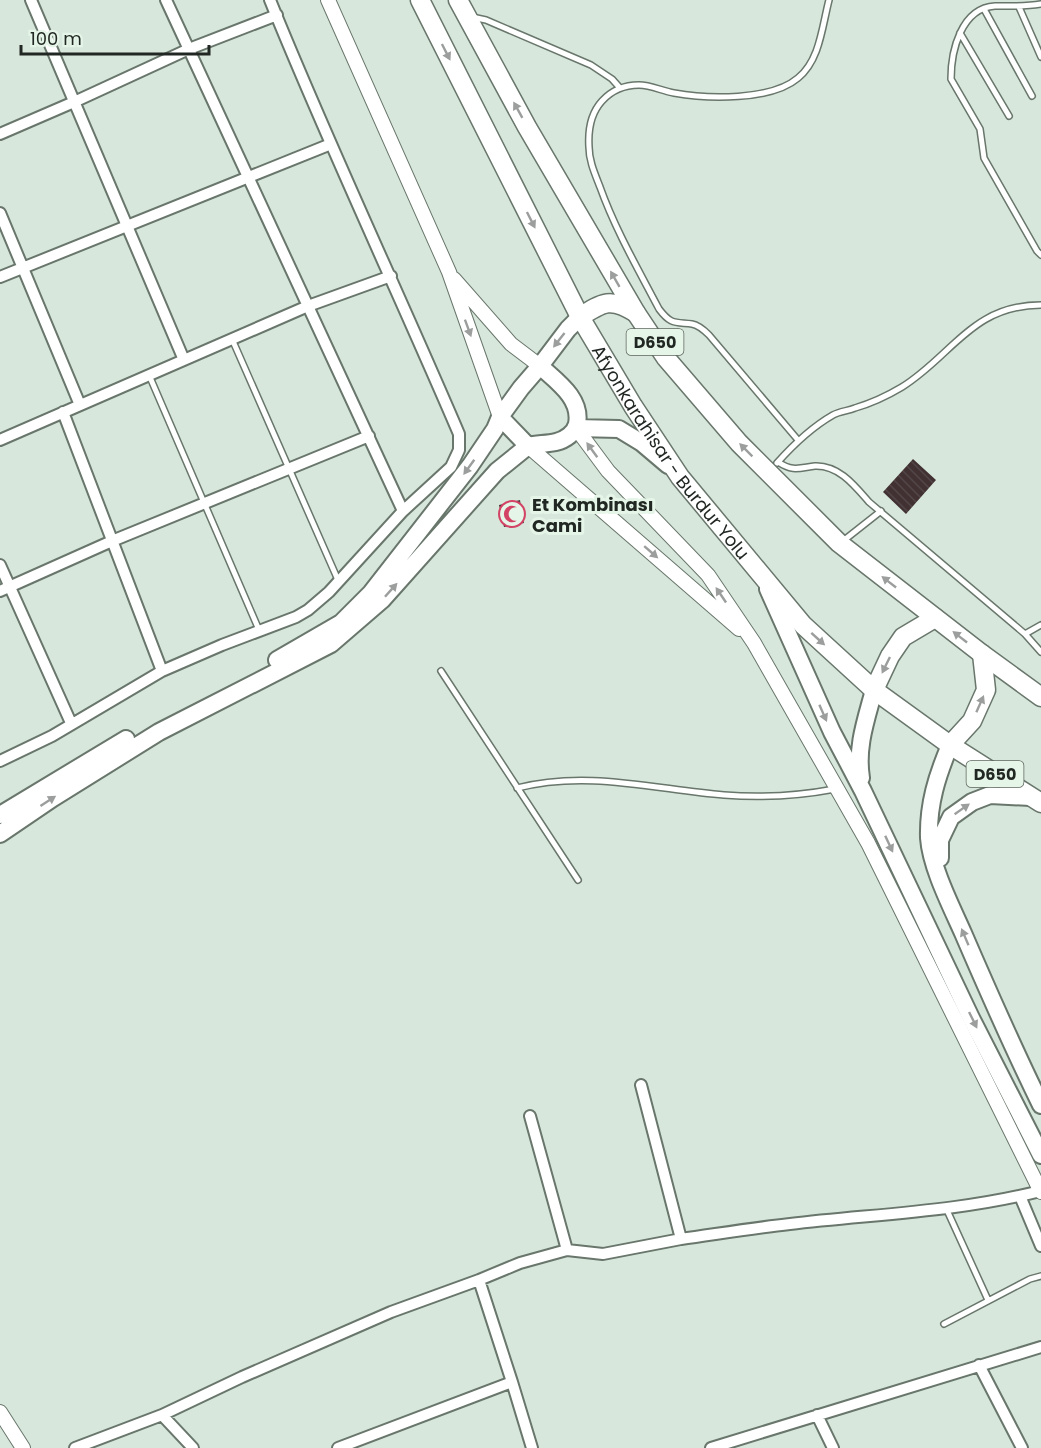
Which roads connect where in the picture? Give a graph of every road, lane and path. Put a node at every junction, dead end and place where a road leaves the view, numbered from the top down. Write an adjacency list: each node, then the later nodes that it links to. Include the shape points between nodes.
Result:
1 (31, 0): 18 (street)
2 (166, 0): 14 (street)
3 (270, 0): 11 (street)
4 (328, 0): 27 (street)
5 (420, 0): 33 (highway, Afyonkarahisar - Burdur Yolu / D650, one-way to 33)
6 (458, 0): 12 (highway, D650)
7 (829, 0): 16 (lane, via 811,63 785,87 724,96 674,93 637,85)
8 (1041, 4): 9 (lane)
9 (1019, 7): 10 (lane); 15 (lane)
10 (984, 9): 13 (lane, via 970,18); 17 (lane)
11 (277, 15): 14 (street); 21 (street)
12 (467, 17): 16 (lane, via 486,20 591,65); 32 (highway, D650, one-way to 12)
13 (960, 33): 19 (lane); 25 (lane, via 953,53 951,79 980,129 984,158)
14 (189, 49): 18 (street); 22 (street)
15 (1041, 57)
16 (620, 88): 44 (lane, via 600,104 589,137 591,160 612,219 663,315 674,323 693,324 709,335)
17 (1032, 96)
18 (74, 102): 20 (street); 24 (street)
19 (1009, 116)
20 (0, 134)
21 (331, 144): 22 (street); 28 (street)
22 (248, 177): 24 (street); 31 (street)
23 (0, 213): 26 (street)
24 (127, 226): 26 (street); 35 (street)
25 (1041, 255)
26 (23, 267): 29 (street); 38 (street)
27 (449, 273): 36 (street, via 511,345); 40 (street, one-way to 40)
28 (391, 276): 31 (street); 50 (street, via 460,442 451,467)
29 (0, 277)
30 (1041, 305): 44 (lane, via 1007,310 983,321 902,387 835,414)
31 (308, 306): 34 (street); 42 (street)
32 (636, 313): 33 (highway, via 623,304 606,303); 46 (highway, D650, one-way to 32, via 739,443 666,358)
33 (580, 317): 36 (main road, one-way to 36); 48 (highway, Afyonkarahisar - Burdur Yolu / D650)
34 (232, 339): 35 (street); 47 (lane)
35 (184, 360): 37 (street)
36 (540, 366): 40 (main road); 41 (main road, via 570,395 578,416)
37 (149, 375): 38 (street); 49 (lane)
38 (80, 405): 39 (street)
39 (63, 412): 43 (street); 52 (street)
40 (500, 417): 45 (main road); 76 (main road, one-way to 76, via 449,493 371,593 341,623 290,654 147,727)
41 (576, 428): 45 (main road, via 558,441); 48 (main road, via 618,429); 62 (street, one-way to 41, via 708,575 608,471)
42 (369, 436): 47 (street); 50 (street)
43 (0, 440)
44 (798, 440): 46 (lane)
45 (528, 446): 62 (street, one-way to 62); 77 (main road, one-way to 45, via 142,742 331,644 382,600 497,471)
46 (773, 467): 51 (lane, via 824,467 851,481); 53 (highway, D650)
47 (290, 469): 49 (street); 55 (lane)
48 (675, 470): 56 (highway, Afyonkarahisar - Burdur Yolu / D650)
49 (204, 504): 52 (street); 60 (lane)
50 (403, 511): 55 (street)
51 (881, 512): 53 (lane); 61 (lane)
52 (112, 541): 57 (street); 65 (street)
53 (839, 543): 58 (highway, D650, one-way to 53)
54 (0, 565): 57 (street)
55 (339, 582): 60 (street, via 296,617)
56 (766, 582): 67 (highway, Afyonkarahisar - Burdur Yolu / D650, one-way to 67, via 803,626); 74 (main road, one-way to 74, via 832,732)
57 (5, 589): 69 (street)
58 (935, 618): 64 (highway, D650, one-way to 58); 67 (highway, one-way to 67, via 903,638)
59 (1041, 625): 61 (lane)
60 (259, 630): 65 (street)
61 (1025, 634): 63 (lane)
62 (754, 643): 73 (street)
63 (1041, 652)
64 (982, 654): 68 (highway, D650); 70 (highway, one-way to 64, via 972,721 986,690)
65 (162, 671): 69 (street)
66 (441, 671): 72 (lane)
67 (874, 690): 70 (highway, Afyonkarahisar - Burdur Yolu / D650); 74 (main road, via 861,736 859,761)
68 (1041, 697)
69 (71, 723): 71 (street)
70 (950, 745): 75 (highway, Afyonkarahisar - Burdur Yolu / D650); 79 (main road, via 935,782 929,811 929,841)
71 (0, 761)
72 (517, 788): 73 (lane, via 562,780 601,781 769,797); 78 (lane)
73 (837, 789): 84 (street, via 868,843)
74 (864, 791): 83 (main road, one-way to 83, via 971,1018)
75 (1036, 800): 79 (main road, one-way to 75, via 940,840 951,817 990,795)
76 (0, 815)
77 (0, 834)
78 (578, 880)
79 (940, 880): 81 (main road, one-way to 79)
80 (641, 1085): 87 (street)
81 (1041, 1105)
82 (530, 1116): 89 (street)
83 (1041, 1155)
84 (1041, 1191): 85 (street)
85 (1020, 1196): 86 (street); 88 (street)
86 (946, 1208): 87 (street); 92 (lane)
87 (681, 1239): 89 (street, via 603,1254)
88 (1041, 1246)
89 (567, 1250): 91 (street)
90 (1041, 1276): 92 (lane)
91 (479, 1280): 96 (street); 98 (street, via 381,1316)
92 (988, 1300): 93 (lane)
93 (944, 1324)
94 (1041, 1347): 95 (street)
95 (980, 1365): 99 (street); 107 (street)
96 (512, 1382): 103 (street); 104 (street)
97 (0, 1412): 100 (street)
98 (162, 1415): 101 (street); 102 (street)
99 (817, 1415): 105 (street); 106 (street)
100 (23, 1448)
101 (75, 1448)
102 (193, 1448)
103 (338, 1448)
104 (532, 1448)
105 (711, 1448)
106 (833, 1448)
107 (1022, 1448)

